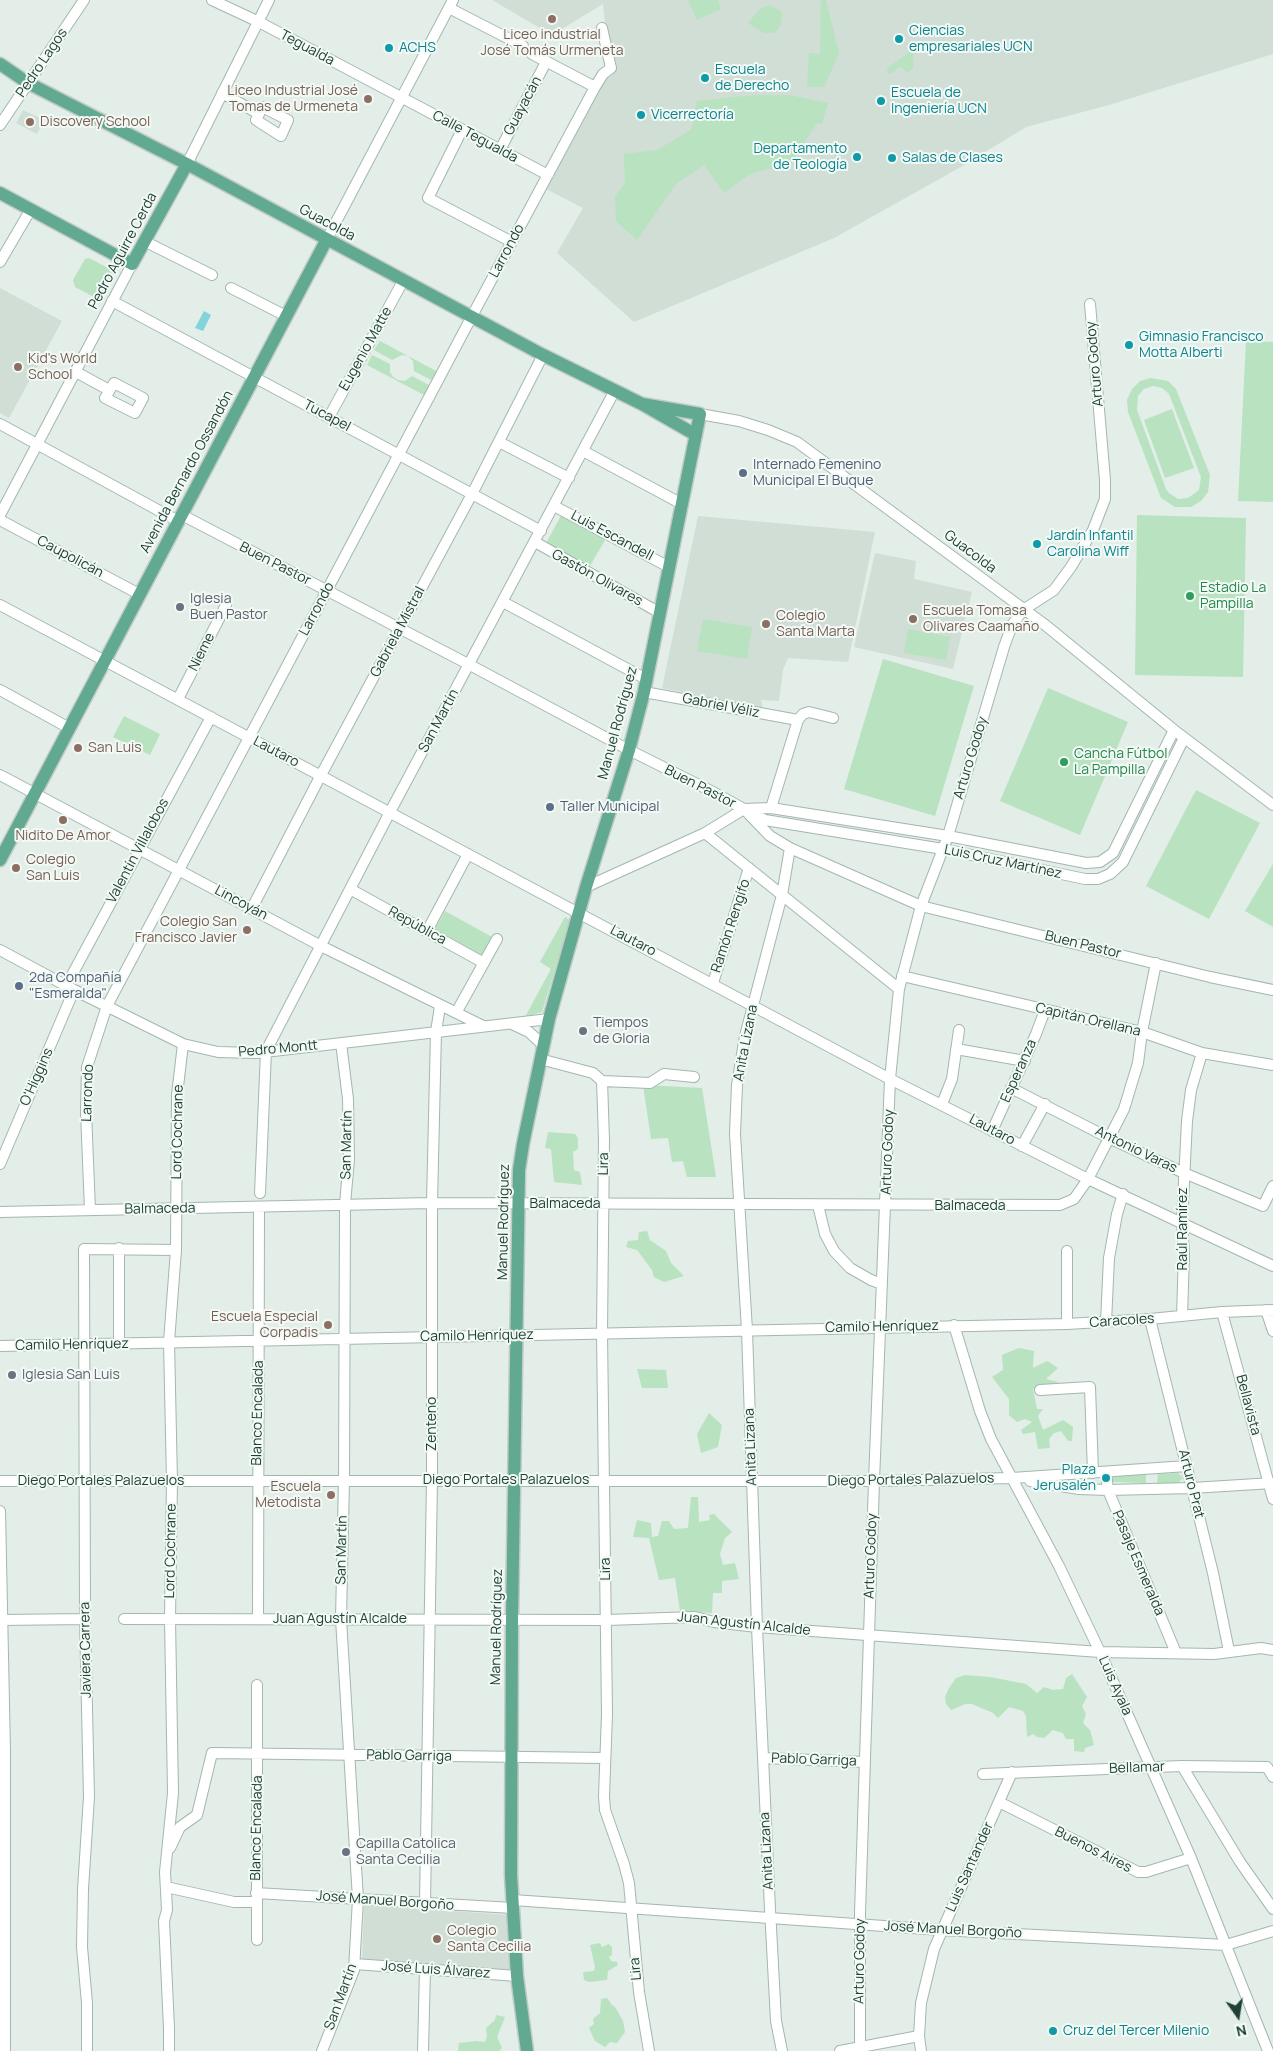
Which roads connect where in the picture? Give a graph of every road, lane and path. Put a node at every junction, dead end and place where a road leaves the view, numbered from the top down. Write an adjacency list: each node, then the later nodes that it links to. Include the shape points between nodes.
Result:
1 (84, 0): 11 (street, Pedro Lagos)
2 (212, 0): 5 (street, Tegualda)
3 (269, 0): 5 (street, Pedro Aguirre Cerda)
4 (451, 4): 7 (street); 14 (street, Avenida Bernardo Ossandón)
5 (259, 22): 13 (street, Pedro Aguirre Cerda); 14 (street, Tegualda)
6 (602, 28): 12 (street, Larrondo, via 611,68)
7 (523, 46)
8 (532, 54): 9 (street, Guayacán)
9 (546, 62): 12 (street, Guayacán); 18 (street, Guayacán)
10 (0, 64): 11 (main road, Guacolda)
11 (28, 83): 16 (street, Pedro Lagos); 19 (main road, Guacolda)
12 (595, 87): 20 (street, Larrondo)
13 (222, 93): 15 (street); 19 (street, Pedro Aguirre Cerda)
14 (401, 98): 17 (street, Calle Tegualda); 23 (street, Avenida Bernardo Ossandón)
15 (259, 114)
16 (0, 126)
17 (462, 130): 18 (street, Calle Tegualda); 25 (street, via 428,198)
18 (500, 150): 20 (street, Calle Tegualda)
19 (187, 164): 23 (main road, Guacolda); 24 (main road, Pedro Aguirre Cerda)
20 (548, 176): 25 (street, Larrondo)
21 (0, 193): 22 (main road)
22 (31, 209): 26 (street); 27 (main road)
23 (327, 239): 29 (main road, Guacolda); 33 (main road, Avenida Bernardo Ossandón)
24 (144, 241): 27 (main road, Pedro Aguirre Cerda); 28 (street)
25 (512, 242): 34 (street, Larrondo)
26 (0, 262)
27 (132, 264): 31 (street, Pedro Aguirre Cerda)
28 (212, 275)
29 (404, 281): 34 (main road, Guacolda); 42 (street, Eugenio Matte)
30 (231, 288): 33 (street)
31 (112, 301): 36 (street, Pedro Aguirre Cerda); 37 (street, Tucapel)
32 (1090, 304): 64 (street, Arturo Godoy, via 1105,499 1093,530 1071,567 1054,590)
33 (286, 316): 37 (main road, Avenida Bernardo Ossandón)
34 (472, 316): 35 (main road, Guacolda); 48 (street, Larrondo)
35 (543, 355): 39 (main road, Guacolda); 45 (street, Gabriela Mistral)
36 (76, 372): 38 (street); 46 (street, Pedro Aguirre Cerda)
37 (254, 377): 42 (street, Tucapel); 54 (main road, Avenida Bernardo Ossandón)
38 (109, 390)
39 (614, 392): 40 (main road, Guacolda); 47 (street, San Martín)
40 (642, 404): 41 (main road, Guacolda); 44 (main road, Guacolda)
41 (700, 414): 44 (main road, Manuel Rodríguez); 64 (street, Guacolda, via 739,421 797,442)
42 (329, 417): 48 (street, Tucapel)
43 (0, 424): 46 (street, Buen Pastor)
44 (696, 435): 51 (main road, Manuel Rodríguez)
45 (499, 442): 49 (street); 50 (street, Gabriela Mistral)
46 (37, 445): 53 (street, Pedro Aguirre Cerda); 54 (street, Buen Pastor)
47 (583, 451): 49 (street, San Martín); 51 (street)
48 (399, 454): 50 (street, Tucapel); 59 (street, Larrondo)
49 (568, 478): 52 (street, San Martín)
50 (472, 494): 56 (street, Tucapel); 66 (street, Gabriela Mistral)
51 (682, 504): 58 (main road, Manuel Rodríguez)
52 (554, 506): 56 (street, San Martín); 58 (street, Luis Escandell)
53 (0, 515)
54 (180, 518): 59 (street, Buen Pastor); 60 (main road, Avenida Bernardo Ossandón)
55 (0, 520): 60 (street, Caupolicán)
56 (541, 531): 57 (street, San Martín)
57 (535, 542): 61 (street, San Martín); 65 (street, Gastón Olivares)
58 (669, 567): 65 (main road, Manuel Rodríguez)
59 (326, 590): 66 (street, Buen Pastor); 77 (street, Larrondo)
60 (139, 594): 67 (main road, Avenida Bernardo Ossandón)
61 (503, 602): 68 (street, San Martín); 69 (street, Gabriel Véliz)
62 (0, 605): 67 (street, Lautaro)
63 (226, 605): 71 (street, Nieme)
64 (1023, 610): 76 (street, Guacolda); 90 (street, Arturo Godoy, via 1012,625 1004,647)
65 (660, 613): 69 (main road, Manuel Rodríguez)
66 (399, 629): 68 (street, Buen Pastor); 81 (street, Gabriela Mistral)
67 (105, 661): 71 (street, Lautaro); 75 (main road, Avenida Bernardo Ossandón)
68 (470, 665): 79 (street, Buen Pastor); 88 (street, San Martín)
69 (645, 686): 74 (street, Gabriel Véliz); 79 (main road, Manuel Rodríguez)
70 (0, 690): 75 (street)
71 (178, 699): 72 (street, Lautaro)
72 (211, 717): 77 (street, Lautaro); 92 (street, Valentín Villalobos)
73 (833, 718): 74 (street, via 809,712)
74 (798, 720): 86 (street)
75 (69, 728): 83 (main road, Avenida Bernardo Ossandón)
76 (1174, 730): 78 (street, Guacolda); 90 (street, Luis Cruz Martínez, via 1113,853 1105,860 1086,863)
77 (249, 737): 81 (street, Lautaro); 97 (street, Larrondo)
78 (1184, 738): 82 (street, Guacolda); 93 (street, Luis Cruz Martínez, via 1123,862 1110,874 1098,879 1085,879)
79 (629, 750): 87 (street, Buen Pastor); 98 (main road, Manuel Rodríguez)
80 (0, 775): 83 (street, Lincoyán)
81 (321, 775): 88 (street, Lautaro); 102 (street, Gabriela Mistral)
82 (1249, 786): 84 (street, Guacolda); 85 (street, Guacolda)
83 (35, 793): 92 (street, Lincoyán); 95 (main road, Avenida Bernardo Ossandón)
84 (1273, 794)
85 (1273, 805)
86 (771, 808): 87 (street, Luis Cruz Martínez); 90 (street, Luis Cruz Martínez)
87 (744, 810): 89 (street, Luis Cruz Martínez); 91 (street, Buen Pastor, via 766,832); 93 (street, Luis Cruz Martínez, via 765,820)
88 (390, 812): 94 (street, Lautaro); 99 (street, San Martín)
89 (705, 833): 96 (street); 98 (street, Luis Cruz Martínez)
90 (948, 836): 93 (street, Arturo Godoy)
91 (790, 848): 100 (street, Anita Lizana); 101 (street, Buen Pastor)
92 (139, 849): 97 (street, Lincoyán); 112 (street, Valentín Villalobos)
93 (943, 849): 101 (street, Arturo Godoy)
94 (468, 854): 103 (street, Lautaro); 104 (street)
95 (0, 860)
96 (749, 868): 100 (street); 111 (street, Ramón Rengifo)
97 (178, 870): 102 (street, Lincoyán); 116 (street, Larrondo)
98 (586, 887): 103 (main road, Manuel Rodríguez)
99 (350, 890): 104 (street, República); 106 (street, San Martín)
100 (782, 895): 113 (street); 115 (street, Anita Lizana)
101 (921, 906): 109 (street, Buen Pastor); 110 (street, Arturo Godoy)
102 (252, 908): 106 (street, Lincoyán)
103 (579, 913): 111 (street, Lautaro); 120 (main road, Manuel Rodríguez)
104 (427, 930): 108 (street, República)
105 (497, 939): 108 (street)
106 (321, 946): 117 (street, Lincoyán); 130 (street, San Martín)
107 (0, 950): 112 (street, Pedro Montt)
108 (484, 963): 119 (street)
109 (1156, 963): 114 (street, Buen Pastor); 125 (street)
110 (902, 976): 113 (street, Arturo Godoy); 118 (street, Capitán Orellana)
111 (712, 983): 115 (street, Lautaro)
112 (70, 988): 116 (street, Pedro Montt); 142 (street, O'Higgins)
113 (899, 989): 136 (street, Arturo Godoy)
114 (1273, 990)
115 (752, 1005): 136 (street, Lautaro); 155 (street, Anita Lizana, via 740,1061 735,1110 735,1158)
116 (107, 1006): 127 (street, Pedro Montt); 160 (street, Larrondo, via 87,1067)
117 (440, 1006): 119 (street, Lincoyán); 124 (street, Zenteno)
118 (1045, 1010): 125 (street, Capitán Orellana); 133 (street, Esperanza)
119 (456, 1014): 122 (street, Lincoyán)
120 (549, 1019): 121 (street, Pedro Montt); 128 (main road, Manuel Rodríguez)
121 (510, 1024): 122 (street, Pedro Montt); 128 (street, via 529,1032)
122 (484, 1026): 124 (street, Pedro Montt)
123 (959, 1030): 129 (street)
124 (436, 1032): 126 (street, Pedro Montt); 151 (street, Zenteno)
125 (1142, 1032): 131 (street, Capitán Orellana); 143 (street, via 1130,1094)
126 (341, 1043): 130 (street, Pedro Montt); 153 (street, San Martín, via 349,1158)
127 (182, 1044): 130 (street, Pedro Montt, via 218,1052); 159 (street, Lord Cochrane, via 177,1095)
128 (543, 1044): 132 (main road, Manuel Rodríguez)
129 (956, 1049): 133 (street); 139 (street, via 952,1079)
130 (266, 1052): 149 (street)
131 (1202, 1054): 134 (street, Capitán Orellana); 146 (street, Raúl Ramírez, via 1191,1090)
132 (540, 1059): 137 (street, via 593,1074); 152 (main road, Manuel Rodríguez, via 519,1170)
133 (1024, 1060): 138 (street, Esperanza)
134 (1273, 1065)
135 (694, 1077): 137 (street, via 664,1074 650,1083)
136 (890, 1079): 139 (street, Lautaro); 157 (street, Arturo Godoy)
137 (602, 1081): 154 (street, Lira)
138 (1011, 1088): 140 (street, Antonio Varas); 141 (street, Esperanza)
139 (942, 1104): 141 (street, Lautaro)
140 (1045, 1104): 143 (street, Antonio Varas); 144 (street)
141 (992, 1131): 144 (street, Lautaro)
142 (4, 1137): 145 (street, O'Higgins)
143 (1109, 1138): 146 (street, Antonio Varas); 147 (street)
144 (1022, 1146): 147 (street, Lautaro)
145 (0, 1164)
146 (1184, 1173): 148 (street, Antonio Varas, via 1263,1206); 162 (street, Raúl Ramírez)
147 (1088, 1179): 150 (street, Lautaro); 157 (street, Balmaceda, via 1074,1199 1060,1205)
148 (1273, 1186)
149 (260, 1193)
150 (1123, 1194): 162 (street, Lautaro); 172 (street, via 1109,1258)
151 (432, 1203): 152 (street, Balmaceda); 153 (street, Balmaceda); 180 (street, Zenteno)
152 (519, 1203): 154 (street, Balmaceda); 179 (main road, Manuel Rodríguez)
153 (345, 1204): 158 (street, Balmaceda); 181 (street, San Martín)
154 (603, 1204): 155 (street, Balmaceda); 178 (street, Lira)
155 (740, 1205): 156 (street, Balmaceda); 176 (street, Anita Lizana)
156 (818, 1206): 157 (street, Balmaceda); 167 (street, via 825,1234 834,1251 850,1268)
157 (886, 1206): 167 (street, Arturo Godoy)
158 (259, 1207): 159 (street, Balmaceda); 182 (street, Blanco Encalada)
159 (177, 1208): 160 (street, Balmaceda); 164 (street, Lord Cochrane)
160 (90, 1210): 161 (street, Balmaceda)
161 (0, 1212)
162 (1182, 1222): 166 (street, Lautaro); 170 (street, Raúl Ramírez)
163 (119, 1248): 164 (street); 184 (street, Javiera Carrera, via 84,1249); 185 (street)
164 (176, 1250): 183 (street, Lord Cochrane)
165 (1067, 1251): 173 (street)
166 (1273, 1266)
167 (882, 1284): 175 (street, Arturo Godoy)
168 (1270, 1310): 169 (street, Caracoles); 177 (street, Caracoles)
169 (1222, 1312): 170 (street, Caracoles); 202 (street, Bellavista)
170 (1182, 1316): 171 (street, Caracoles)
171 (1150, 1319): 172 (street, Caracoles); 188 (street, Arturo Prat)
172 (1106, 1322): 173 (street, Caracoles)
173 (1067, 1324): 174 (street, Caracoles)
174 (954, 1325): 175 (street, Camilo Henríquez); 191 (street, Luis Ayala, via 980,1412)
175 (880, 1327): 176 (street, Camilo Henríquez); 201 (street, Arturo Godoy)
176 (747, 1330): 178 (street, Camilo Henríquez); 198 (street, Anita Lizana)
177 (1273, 1331)
178 (602, 1333): 179 (street, Camilo Henríquez); 197 (street, Lira)
179 (518, 1335): 180 (street, Camilo Henríquez); 196 (main road, Manuel Rodríguez)
180 (432, 1337): 181 (street, Camilo Henríquez); 195 (street, Zenteno)
181 (345, 1339): 182 (street, Camilo Henríquez); 194 (street, San Martín)
182 (259, 1340): 183 (street, Camilo Henríquez); 193 (street, Blanco Encalada)
183 (169, 1342): 185 (street, Camilo Henríquez); 192 (street, Lord Cochrane)
184 (84, 1344): 185 (street, Camilo Henríquez); 186 (street, Camilo Henríquez); 200 (street, Javiera Carrera)
185 (119, 1344)
186 (0, 1346)
187 (1040, 1390): 190 (street, via 1090,1387)
188 (1187, 1466): 189 (street, Diego Portales Palazuelos); 203 (street, Arturo Prat)
189 (1106, 1472): 190 (street, Diego Portales Palazuelos); 204 (street, Pasaje Esmeralda)
190 (1093, 1473): 191 (street, Diego Portales Palazuelos)
191 (1012, 1478): 201 (street, Diego Portales Palazuelos); 204 (street, Diego Portales Palazuelos, via 1079,1489); 220 (street, Luis Ayala)
192 (172, 1480): 193 (street, Diego Portales Palazuelos); 200 (street, Diego Portales Palazuelos); 209 (street, Lord Cochrane)
193 (257, 1480): 194 (street, Diego Portales Palazuelos); 210 (street, Blanco Encalada)
194 (344, 1480): 195 (street, Diego Portales Palazuelos); 211 (street, San Martín)
195 (432, 1480): 196 (street, Diego Portales Palazuelos); 213 (street, Zenteno)
196 (516, 1480): 197 (street, Diego Portales Palazuelos); 214 (main road, Manuel Rodríguez)
197 (604, 1480): 198 (street, Diego Portales Palazuelos); 215 (street, Lira)
198 (752, 1480): 201 (street, Diego Portales Palazuelos); 216 (street, Anita Lizana)
199 (0, 1481): 200 (street, Diego Portales Palazuelos)
200 (84, 1481): 207 (street, Javiera Carrera)
201 (874, 1481): 217 (street, Arturo Godoy)
202 (1271, 1483): 203 (street, Diego Portales Palazuelos); 205 (street, Bellavista)
203 (1192, 1488): 204 (street, Diego Portales Palazuelos); 219 (street, Arturo Prat)
204 (1108, 1490): 221 (street, Pasaje Esmeralda)
205 (1273, 1499)
206 (0, 1511): 212 (street)
207 (85, 1619): 212 (street); 258 (street, Javiera Carrera, via 89,1797 82,1947)
208 (124, 1619): 209 (street, Juan Agustín Alcalde)
209 (170, 1619): 210 (street, Juan Agustín Alcalde); 237 (street, Lord Cochrane, via 173,1793)
210 (258, 1619): 211 (street, Juan Agustín Alcalde)
211 (341, 1619): 213 (street, Juan Agustín Alcalde); 225 (street, San Martín)
212 (1, 1620): 223 (street)
213 (430, 1620): 214 (street, Juan Agustín Alcalde); 226 (street, Zenteno)
214 (512, 1620): 215 (street, Juan Agustín Alcalde); 227 (main road, Manuel Rodríguez)
215 (607, 1620): 216 (street, Juan Agustín Alcalde, via 695,1617); 228 (street, Lira)
216 (757, 1627): 217 (street, Juan Agustín Alcalde); 229 (street, Anita Lizana)
217 (868, 1635): 220 (street, Juan Agustín Alcalde); 230 (street, Arturo Godoy)
218 (1273, 1650): 219 (street, Juan Agustín Alcalde)
219 (1229, 1651): 221 (street, Juan Agustín Alcalde)
220 (1100, 1652): 221 (street, Juan Agustín Alcalde); 232 (street, Luis Ayala)
221 (1176, 1653)
222 (257, 1685): 224 (street, Blanco Encalada)
223 (2, 1752): 257 (street)
224 (258, 1754): 225 (street, Pablo Garriga); 237 (street, Pablo Garriga, via 212,1753 197,1815 180,1827); 240 (street, Blanco Encalada)
225 (350, 1755): 226 (street, Pablo Garriga); 241 (street, San Martín)
226 (427, 1756): 227 (street, Pablo Garriga); 242 (street, Zenteno)
227 (511, 1756): 228 (street, Pablo Garriga); 243 (main road, Manuel Rodríguez)
228 (605, 1758): 244 (street, Lira, via 605,1810 624,1864)
229 (763, 1758): 230 (street, Pablo Garriga); 246 (street, Anita Lizana)
230 (864, 1762): 247 (street, Arturo Godoy)
231 (1182, 1766): 232 (street, Bellamar); 235 (street, via 1266,1767); 245 (street, Bellamar, via 1240,1862)
232 (1152, 1767): 233 (street, Bellamar); 238 (street, Luis Ayala)
233 (1012, 1772): 234 (street, Bellamar); 236 (street, Luis Santander)
234 (983, 1774)
235 (1273, 1778)
236 (999, 1802): 238 (street, Buenos Aires, via 1138,1872); 248 (street, Luis Santander)
237 (167, 1855): 239 (street, Lord Cochrane)
238 (1191, 1858): 251 (street, Luis Ayala)
239 (166, 1887): 240 (street, José Manuel Borgoño, via 234,1902); 259 (street, Lord Cochrane, via 164,1922)
240 (256, 1897): 241 (street, José Manuel Borgoño); 250 (street, Blanco Encalada)
241 (358, 1899): 242 (street, José Manuel Borgoño); 252 (street, San Martín)
242 (425, 1903): 243 (street, José Manuel Borgoño)
243 (513, 1904): 244 (street, José Manuel Borgoño); 254 (main road, Manuel Rodríguez)
244 (632, 1907): 246 (street, José Manuel Borgoño); 263 (street, Lira, via 638,1992)
245 (1273, 1909)
246 (770, 1919): 247 (street, José Manuel Borgoño); 264 (street, Anita Lizana, via 776,2021)
247 (860, 1925): 248 (street, José Manuel Borgoño); 256 (street, Arturo Godoy)
248 (941, 1930): 251 (street, José Manuel Borgoño); 255 (street, Luis Santander, via 924,1987)
249 (1273, 1931): 251 (street, José Manuel Borgoño)
250 (257, 1940)
251 (1226, 1945): 267 (street, Luis Ayala)
252 (355, 1964): 253 (street, José Luis Álvarez); 260 (street, San Martín)
253 (425, 1969): 254 (street, José Luis Álvarez); 261 (street)
254 (517, 1976): 262 (main road, Manuel Rodríguez)
255 (919, 2036): 256 (street); 266 (street, Luis Santander)
256 (859, 2050): 265 (street)
257 (5, 2051)
258 (87, 2051)
259 (169, 2051)
260 (322, 2051)
261 (423, 2051)
262 (527, 2051)
263 (649, 2051)
264 (782, 2051)
265 (840, 2051)
266 (921, 2051)
267 (1268, 2051)

